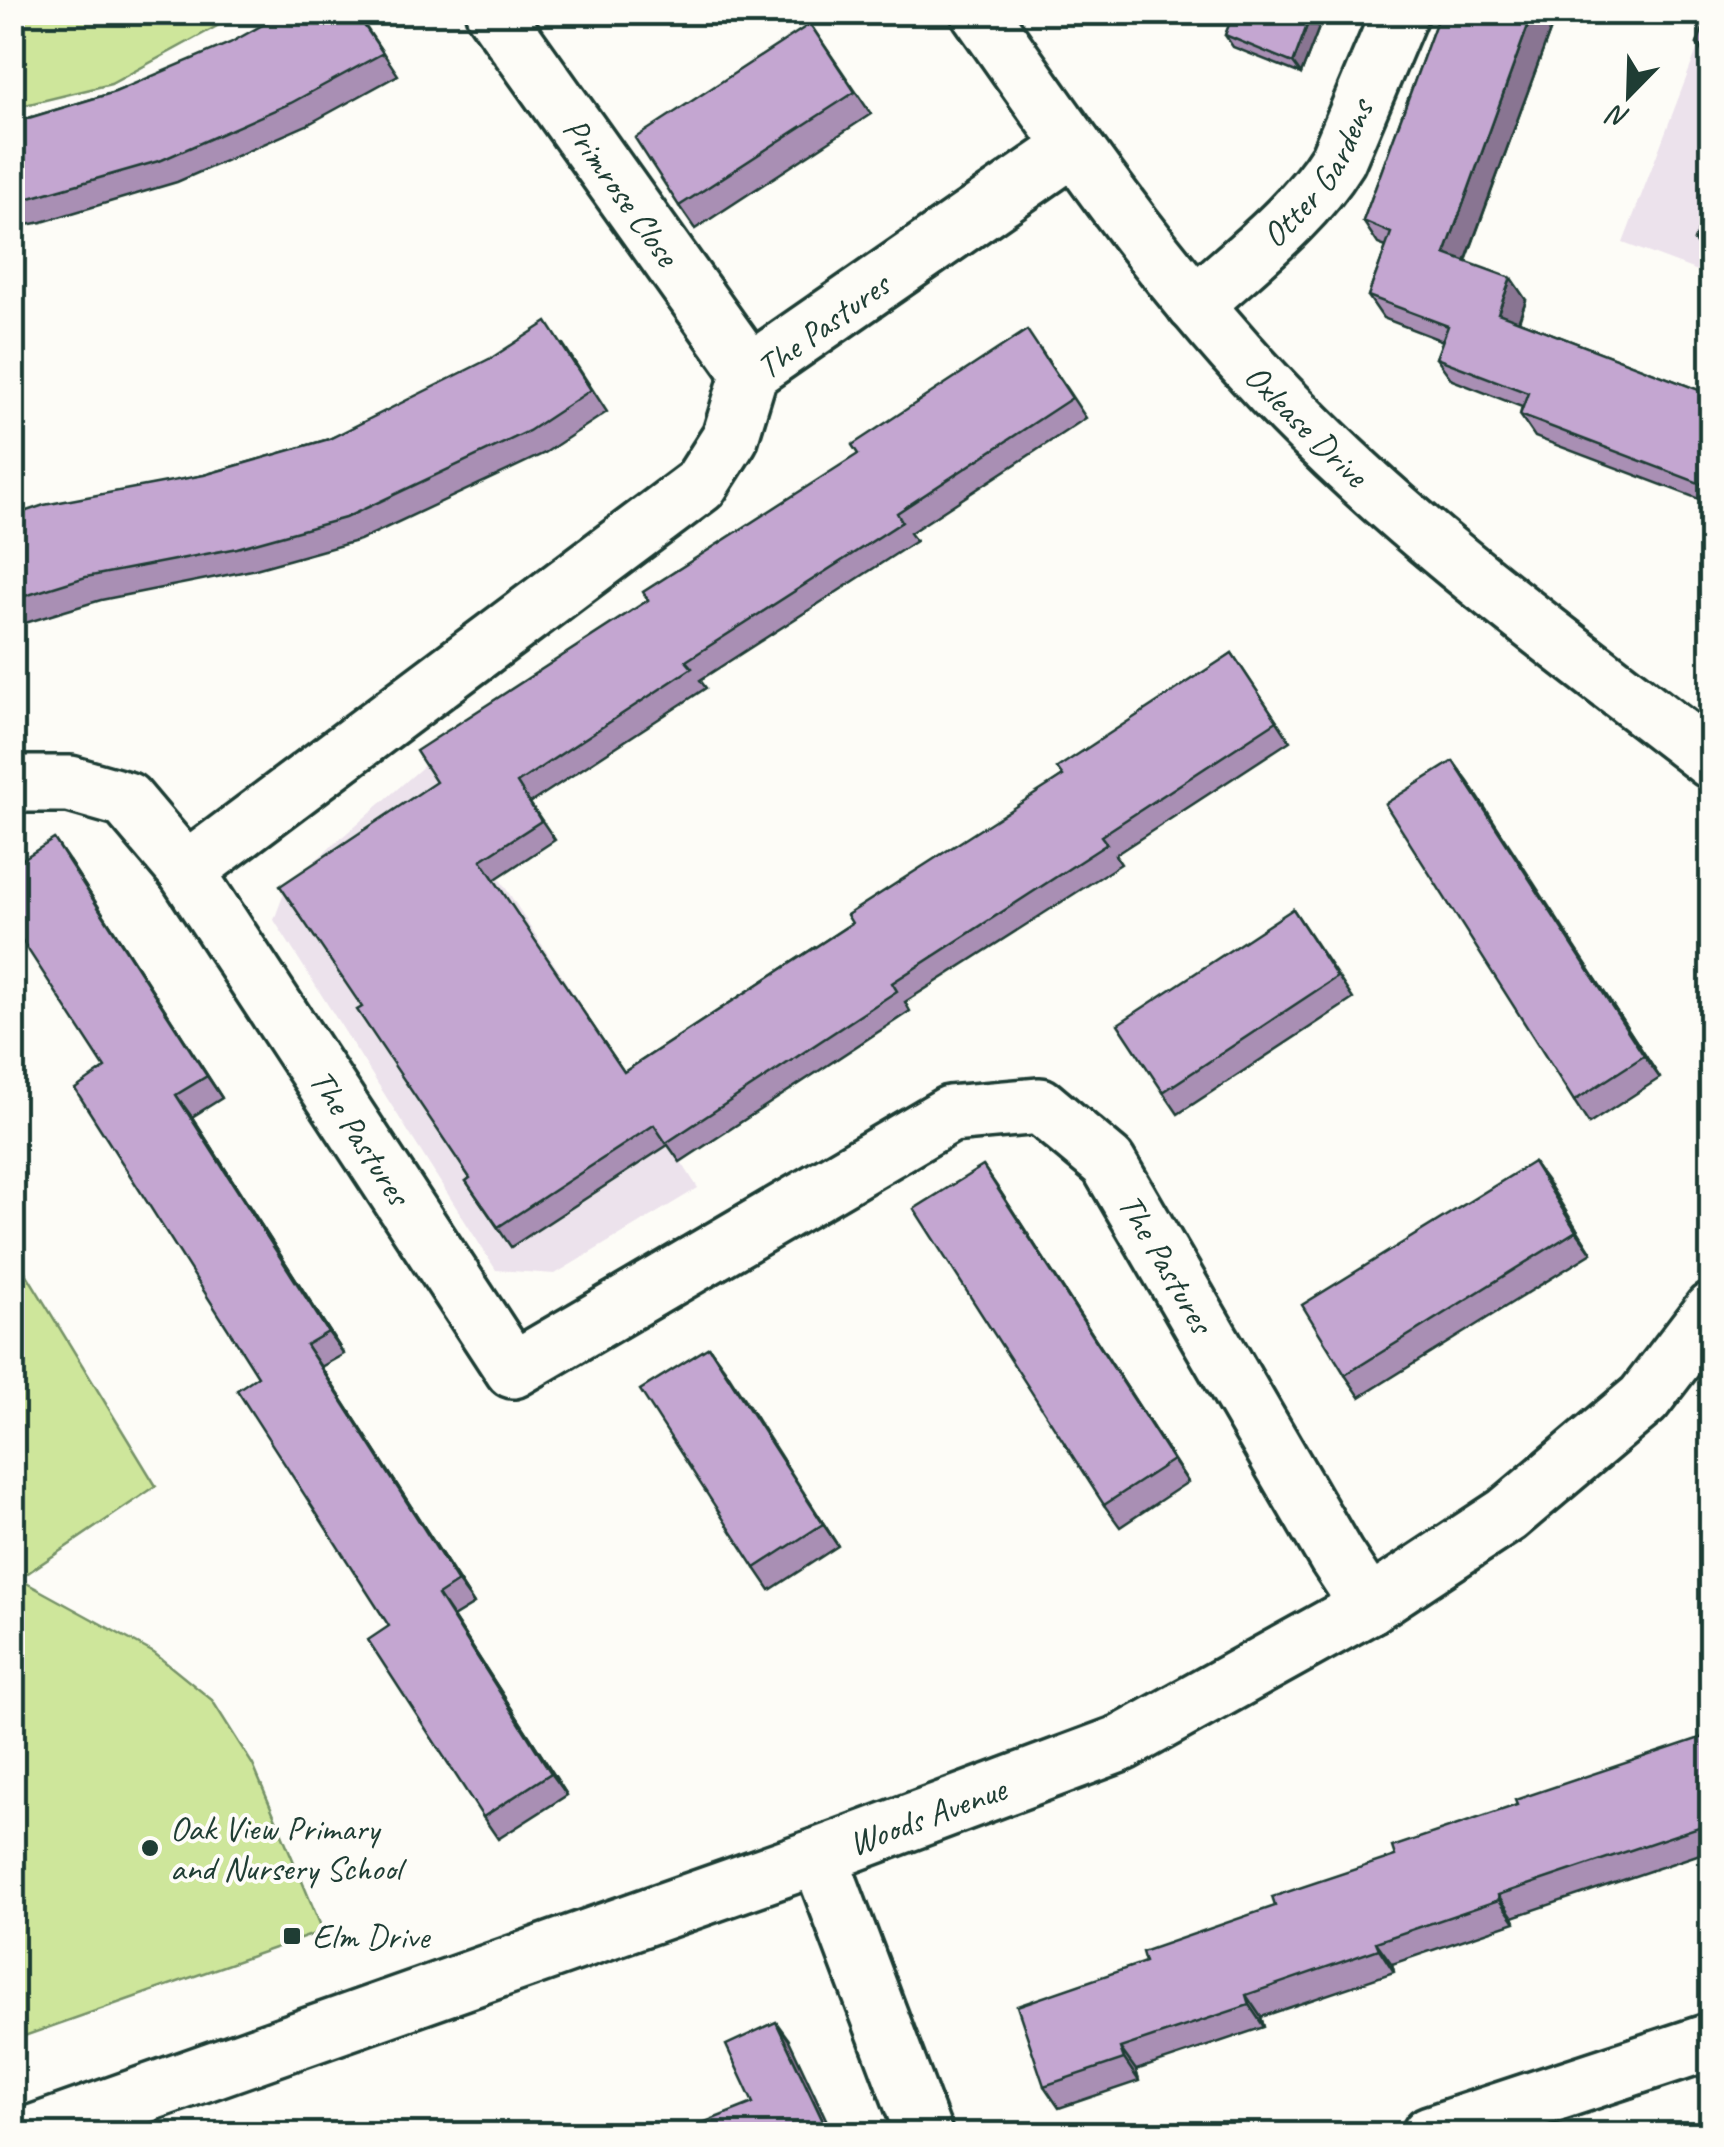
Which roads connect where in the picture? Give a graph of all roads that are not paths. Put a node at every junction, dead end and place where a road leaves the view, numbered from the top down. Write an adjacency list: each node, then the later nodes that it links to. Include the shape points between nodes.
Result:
1 (494, 12): 6 (street, Primrose Close)
2 (979, 12): 4 (street, Oxlease Drive)
3 (1400, 12): 5 (street, Otter Gardens, via 1326,180)
4 (1074, 148): 5 (street, Oxlease Drive); 6 (street, The Pastures)
5 (1196, 305): 7 (street, Oxlease Drive, via 1292,412 1440,550)
6 (750, 372): 9 (street, The Pastures, via 730,438 700,485)
7 (1712, 761)
8 (12, 784): 9 (street, via 70,784 126,800)
9 (186, 871): 11 (street, The Pastures, via 513,1370 950,1114 1040,1106 1108,1163)
10 (1712, 1310): 11 (street, Woods Avenue, via 1644,1399 1506,1516)
11 (1369, 1606): 12 (street, Woods Avenue, via 1122,1743)
12 (819, 1856): 14 (street, Woods Avenue); 15 (street)
13 (1712, 2041): 16 (street)
14 (32, 2134)
15 (924, 2134)
16 (1430, 2134)

